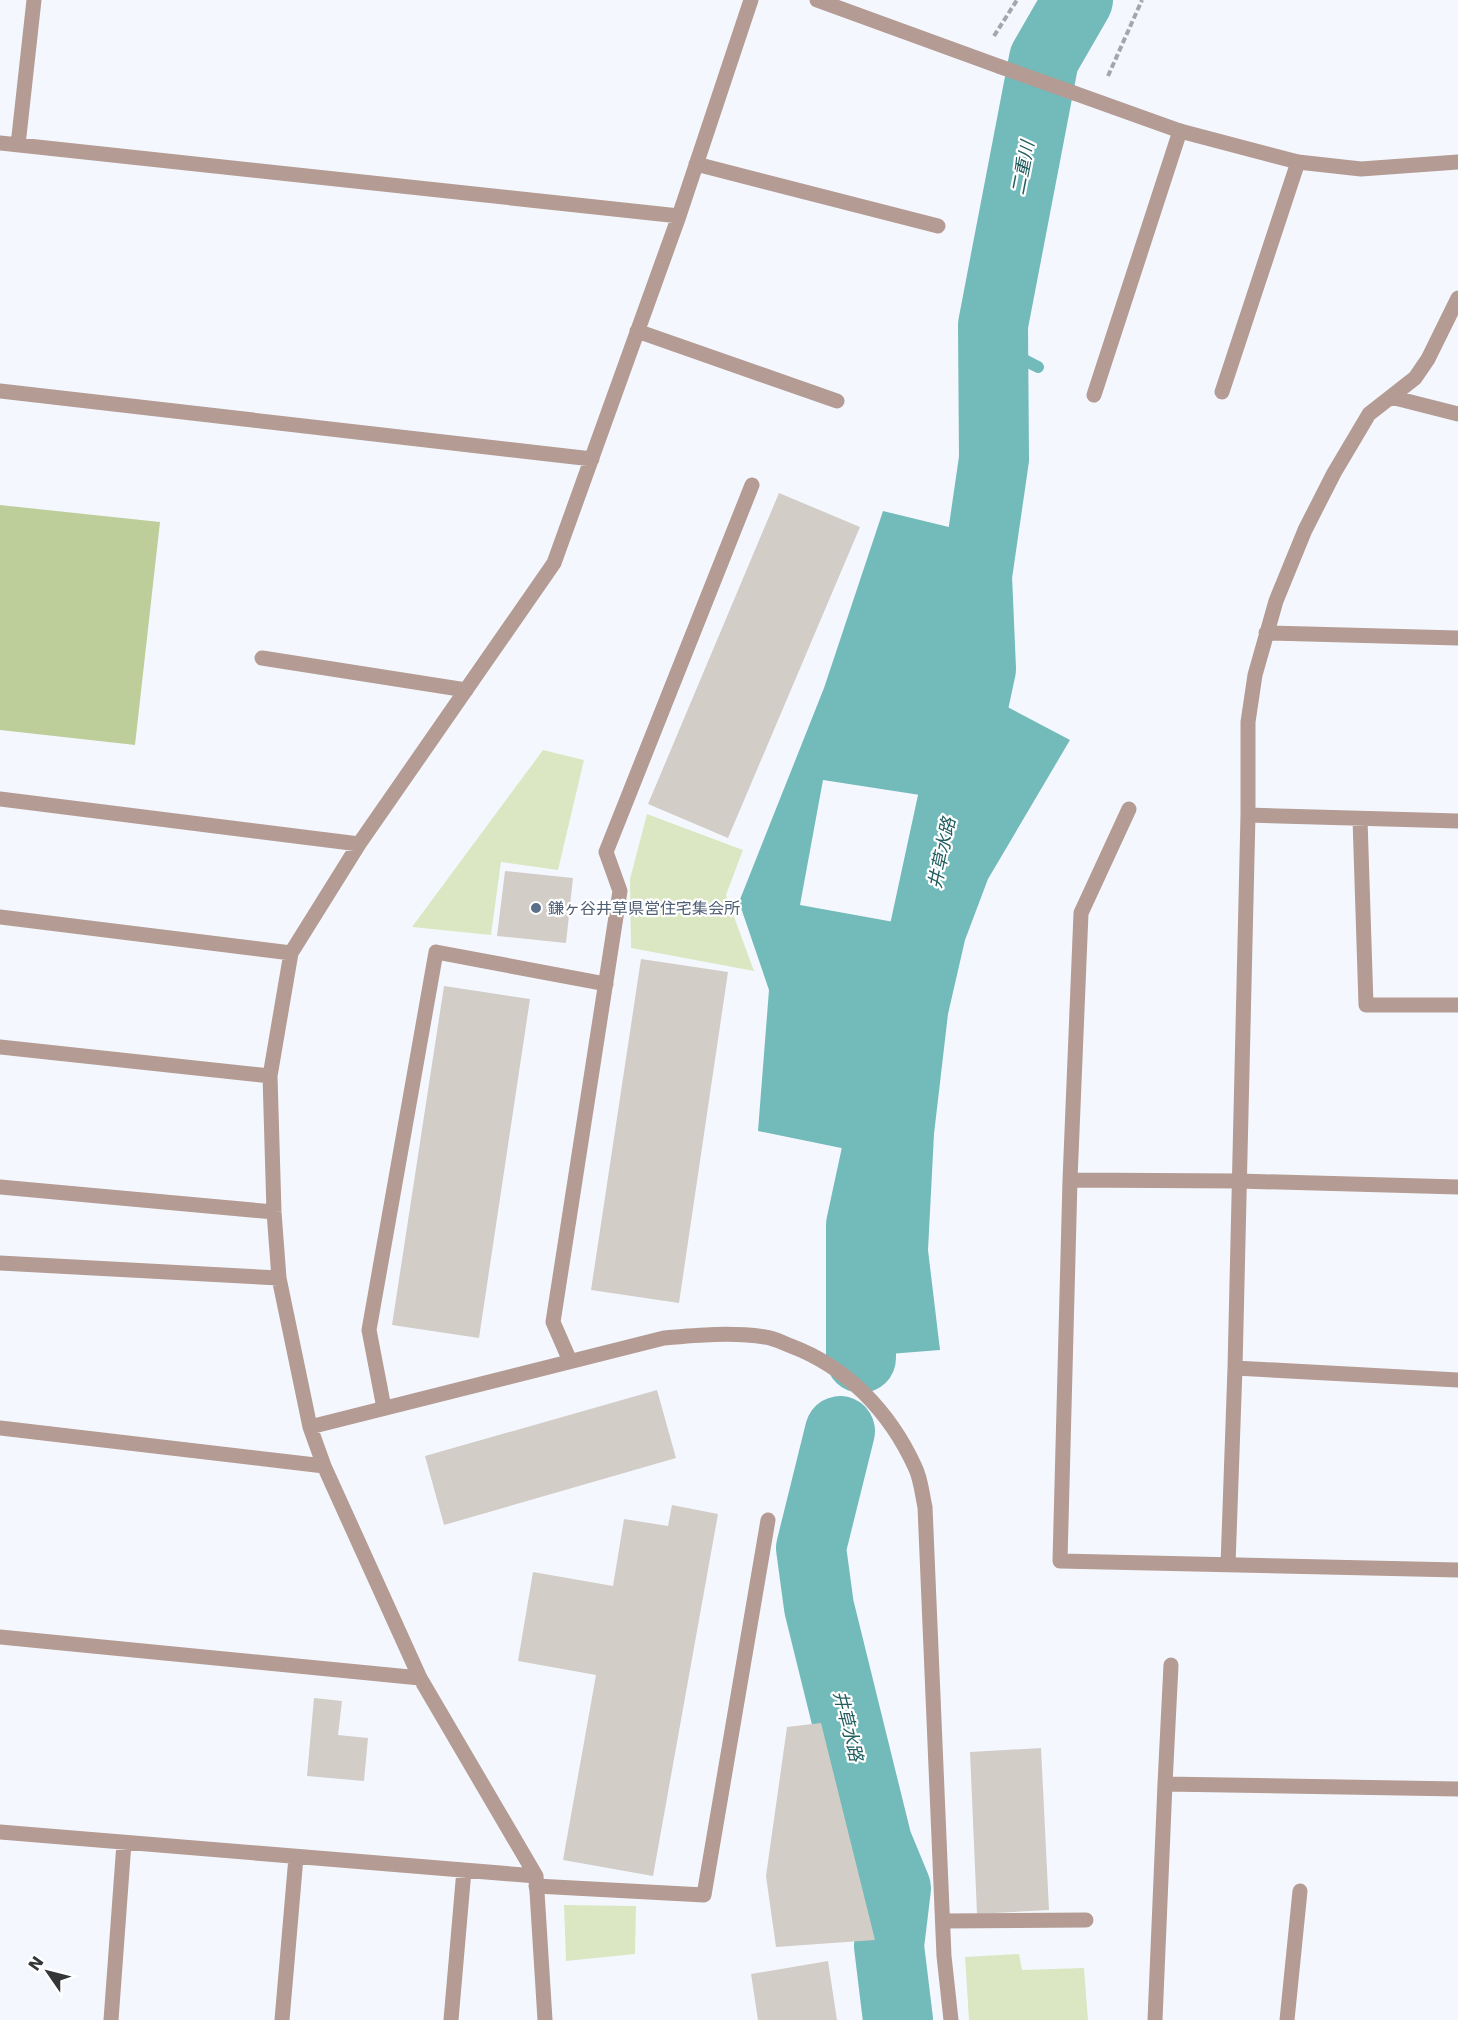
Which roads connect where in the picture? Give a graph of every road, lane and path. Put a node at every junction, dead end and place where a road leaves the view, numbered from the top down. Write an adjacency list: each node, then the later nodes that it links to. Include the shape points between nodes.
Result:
1 (34, 0): 10 (street)
2 (752, 0): 13 (street)
3 (817, 0): 6 (street)
4 (1017, 0): 6 (path)
5 (1142, 0): 7 (path)
6 (978, 59): 7 (street)
7 (1096, 102): 8 (street)
8 (1180, 131): 11 (street); 20 (street)
9 (0, 143): 10 (street)
10 (18, 145): 14 (street)
11 (1298, 162): 12 (street, via 1361,169); 19 (street)
12 (1458, 162)
13 (696, 164): 14 (street); 15 (street)
14 (679, 216): 17 (street)
15 (938, 226)
16 (1458, 298): 21 (street, via 1428,359 1415,378)
17 (637, 331): 22 (street); 24 (street)
18 (0, 391): 24 (street)
19 (1221, 392)
20 (1094, 395)
21 (1391, 397): 23 (street); 26 (street, via 1369,414 1334,473 1305,531)
22 (837, 401)
23 (1458, 414)
24 (592, 459): 29 (street, via 554,563)
25 (752, 485): 38 (street, via 606,852 620,891)
26 (1266, 633): 27 (street); 32 (street, via 1248,722)
27 (1458, 638)
28 (262, 658): 29 (street)
29 (466, 690): 35 (street)
30 (0, 799): 35 (street)
31 (1129, 809): 42 (street, via 1082,913)
32 (1248, 815): 33 (street); 43 (street)
33 (1360, 819): 34 (street); 39 (street, via 1366,1005)
34 (1458, 821)
35 (359, 844): 37 (street)
36 (0, 917): 37 (street)
37 (291, 953): 41 (street)
38 (606, 984): 49 (street, via 553,1322); 52 (street, via 436,952 369,1330)
39 (1458, 1005)
40 (0, 1047): 41 (street)
41 (270, 1076): 46 (street)
42 (1070, 1180): 43 (street); 57 (street, via 1060,1561)
43 (1239, 1181): 45 (street); 50 (street)
44 (0, 1187): 46 (street)
45 (1458, 1187)
46 (274, 1212): 48 (street)
47 (0, 1263): 48 (street)
48 (279, 1278): 53 (street)
49 (570, 1361): 52 (street); 71 (street, via 664,1338 711,1334 767,1337 831,1366 873,1400 897,1435 916,1469 925,1507)
50 (1235, 1368): 51 (street); 57 (street)
51 (1458, 1380)
52 (384, 1408): 53 (street)
53 (309, 1427): 55 (street)
54 (0, 1428): 55 (street)
55 (324, 1466): 61 (street)
56 (768, 1520): 68 (street, via 704,1895)
57 (1228, 1565): 58 (street)
58 (1458, 1570)
59 (0, 1637): 61 (street)
60 (1171, 1665): 62 (street)
61 (420, 1678): 68 (street)
62 (1166, 1784): 63 (street); 77 (street)
63 (1458, 1789)
64 (0, 1832): 65 (street)
65 (124, 1843): 66 (street); 72 (street)
66 (296, 1857): 67 (street); 73 (street)
67 (464, 1870): 68 (street); 74 (street)
68 (536, 1881): 75 (street)
69 (1300, 1891): 78 (street)
70 (1086, 1920): 71 (street)
71 (943, 1921): 76 (street)
72 (111, 2020)
73 (282, 2020)
74 (452, 2020)
75 (544, 2020)
76 (951, 2020)
77 (1155, 2020)
78 (1287, 2020)

